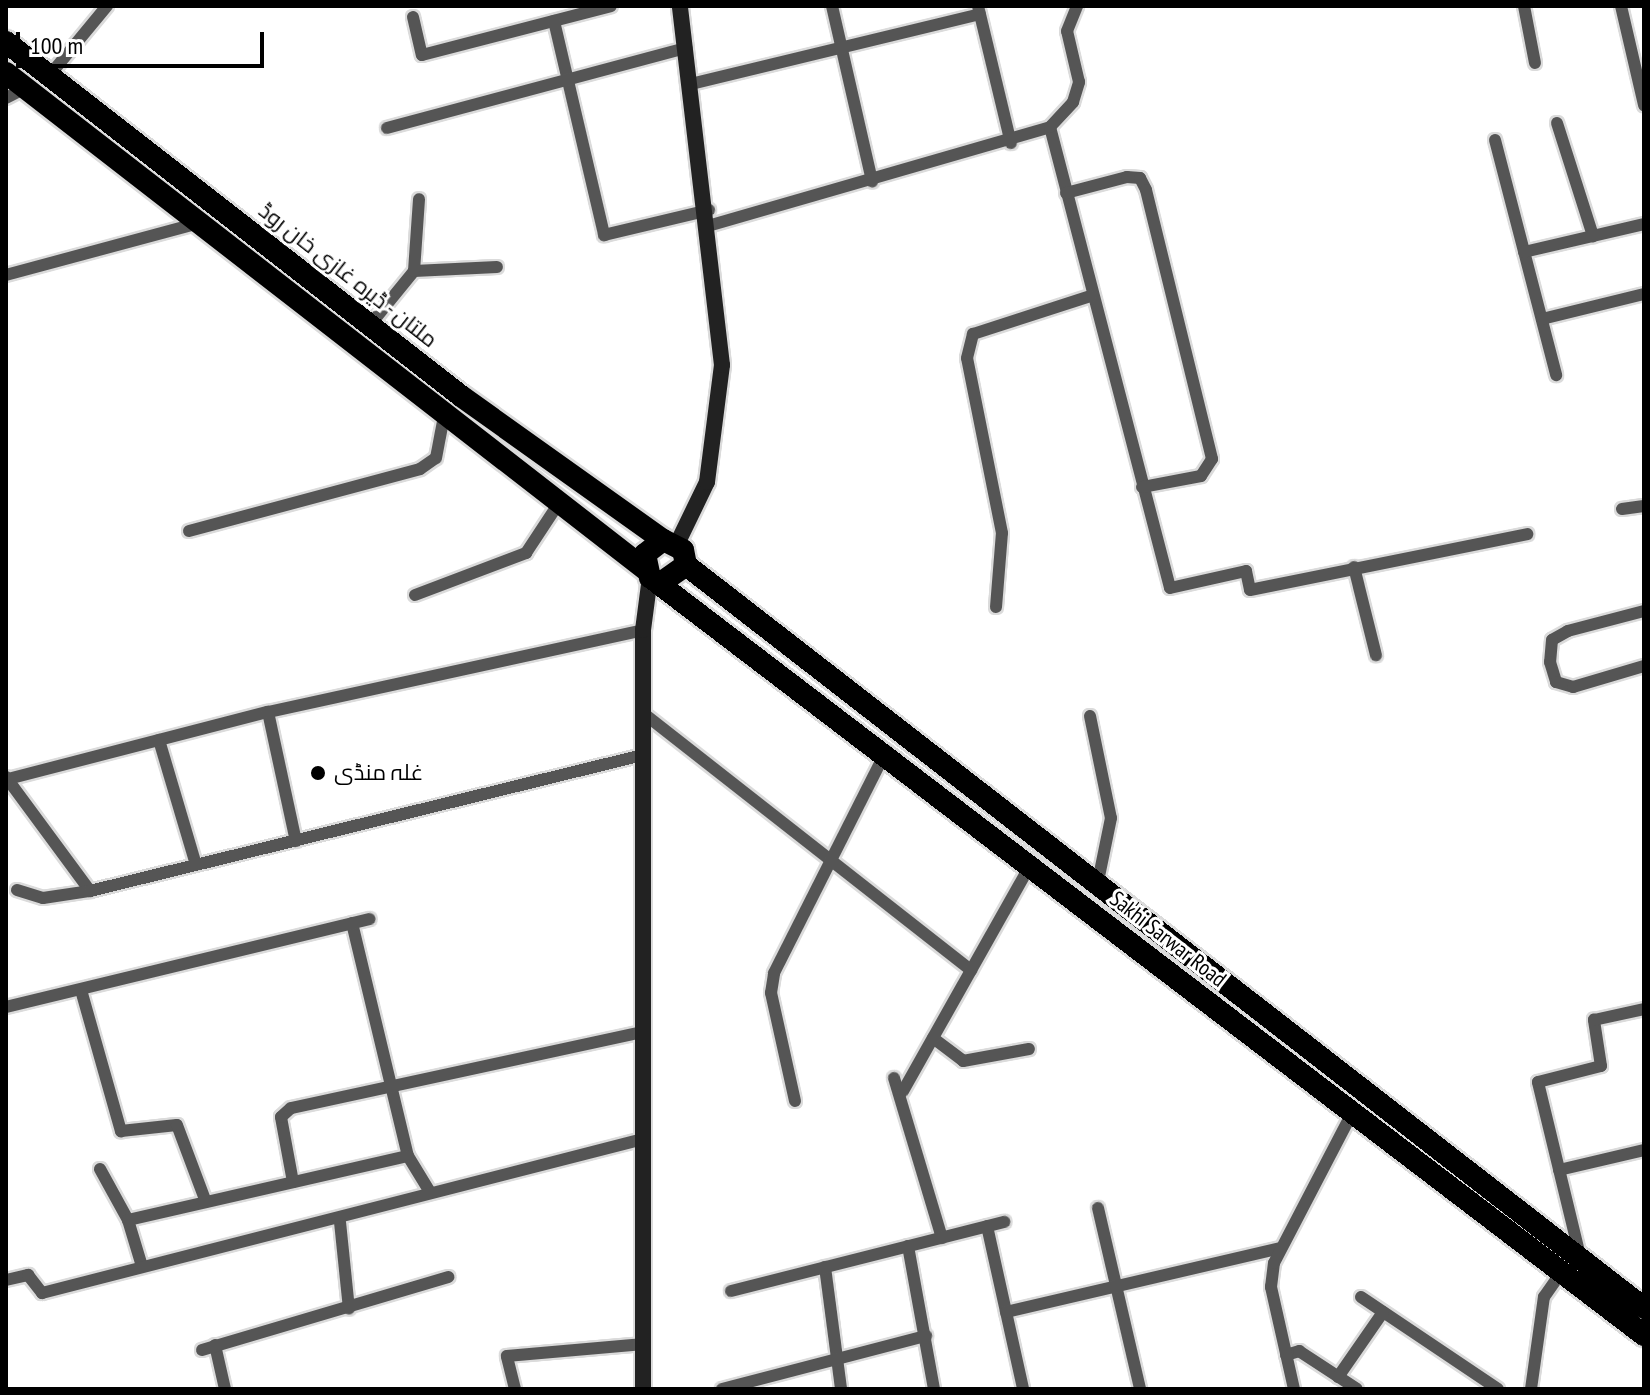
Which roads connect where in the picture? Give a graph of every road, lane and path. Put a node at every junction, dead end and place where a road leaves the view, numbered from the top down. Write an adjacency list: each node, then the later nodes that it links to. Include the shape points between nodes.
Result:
1 (107, 6): 16 (street)
2 (611, 6): 10 (street)
3 (680, 6): 13 (main road)
4 (832, 6): 12 (street)
5 (1077, 6): 22 (street, via 1067,31 1079,82 1073,102)
6 (1524, 6): 14 (street)
7 (1621, 6): 20 (street)
8 (979, 10): 12 (street); 25 (street)
9 (413, 17): 10 (street, via 422,55)
10 (554, 21): 17 (street)
11 (6, 42): 16 (highway, ملتان - ڈیرہ غازی خان روڈ)
12 (842, 47): 18 (street); 26 (street)
13 (686, 48): 17 (street); 18 (main road)
14 (1535, 63)
15 (6, 73): 19 (highway)
16 (49, 76): 40 (highway, ملتان - ڈیرہ غازی خان روڈ)
17 (568, 80): 23 (street); 29 (street, via 604,235)
18 (691, 84): 29 (main road)
19 (16, 93): 30 (highway)
20 (1644, 105)
21 (1557, 123): 32 (street)
22 (1050, 127): 25 (street); 27 (street)
23 (387, 128)
24 (1495, 140): 33 (street)
25 (1011, 143): 26 (street)
26 (872, 181): 29 (street)
27 (1066, 193): 38 (street); 43 (street, via 1127,177 1140,178 1146,190 1212,459 1201,476)
28 (419, 199): 35 (street)
29 (710, 218): 49 (main road, via 722,365 707,482)
30 (199, 223): 36 (street); 42 (highway)
31 (1644, 224): 32 (street)
32 (1593, 236): 33 (street)
33 (1524, 252): 39 (street)
34 (497, 267): 35 (street)
35 (414, 271): 40 (street)
36 (6, 275)
37 (1644, 294): 39 (street)
38 (1091, 296): 43 (street); 54 (street, via 973,334 967,358 1002,533)
39 (1542, 319): 41 (street)
40 (370, 325): 49 (highway, ملتان - ڈیرہ غازی خان روڈ)
41 (1556, 375)
42 (445, 411): 44 (highway); 47 (street, via 436,458 420,469)
43 (1142, 487): 51 (street, via 1170,588 1246,571 1250,590)
44 (561, 500): 52 (highway); 53 (street, via 526,553)
45 (1644, 506): 46 (street)
46 (1622, 509)
47 (189, 531)
48 (1527, 534): 51 (street)
49 (670, 542): 50 (highway); 52 (highway, via 645,554)
50 (686, 565): 52 (highway, via 677,578); 70 (highway, Sakhi Sarwar Road)
51 (1354, 567): 57 (street)
52 (653, 576): 56 (main road); 63 (highway, Sakhi Sarwar Road)
53 (415, 595)
54 (996, 607)
55 (1644, 611): 58 (street, via 1568,631 1552,640 1550,662 1556,682 1573,687)
56 (643, 630): 59 (street); 60 (main road)
57 (1376, 655)
58 (1644, 666)
59 (268, 712): 62 (street); 66 (street)
60 (643, 713): 64 (main road); 67 (street)
61 (1090, 716): 70 (street, via 1111,818)
62 (159, 740): 65 (street); 69 (street)
63 (886, 751): 67 (street); 68 (highway, Sakhi Sarwar Road)
64 (643, 755): 66 (street); 79 (main road)
65 (7, 778): 72 (street)
66 (296, 841): 69 (street)
67 (831, 860): 75 (street); 85 (street, via 771,993)
68 (1031, 864): 75 (street); 86 (highway, Sakhi Sarwar Road)
69 (196, 865): 72 (street)
70 (1097, 886): 104 (highway, Sakhi Sarwar Road)
71 (17, 890): 72 (street, via 43,898)
72 (90, 891)
73 (369, 919): 74 (street)
74 (352, 923): 76 (street); 83 (street)
75 (971, 970): 80 (street)
76 (81, 990): 77 (street); 94 (street, via 121,1131 177,1125)
77 (6, 1007)
78 (1644, 1009): 91 (street, via 1594,1020 1601,1066 1538,1082)
79 (643, 1032): 83 (street); 87 (main road)
80 (933, 1038): 81 (street, via 963,1061); 84 (street)
81 (1029, 1049)
82 (894, 1078): 84 (street)
83 (392, 1083): 89 (street); 92 (street, via 284,1112)
84 (903, 1091): 100 (street)
85 (795, 1101)
86 (1351, 1115): 102 (street); 104 (highway, Sakhi Sarwar Road)
87 (643, 1139): 93 (street); 117 (main road)
88 (1644, 1150): 91 (street)
89 (408, 1156): 92 (street); 93 (street)
90 (100, 1169): 96 (street)
91 (1559, 1170): 104 (street)
92 (293, 1182): 94 (street)
93 (430, 1192): 97 (street)
94 (206, 1202): 96 (street)
95 (1098, 1208): 108 (street)
96 (128, 1220): 103 (street)
97 (340, 1222): 103 (street, via 184,1260); 112 (street)
98 (1004, 1222): 99 (street)
99 (987, 1226): 100 (street); 113 (street)
100 (942, 1238): 101 (street)
101 (908, 1246): 105 (street); 116 (street)
102 (1280, 1248): 108 (street); 118 (street, via 1271,1287)
103 (141, 1263): 107 (street, via 42,1293 28,1275)
104 (1572, 1265): 111 (highway, Sakhi Sarwar Road); 115 (highway, Sakhi Sarwar Road); 132 (street, via 1544,1297)
105 (825, 1267): 109 (street); 119 (street)
106 (448, 1277): 112 (street)
107 (6, 1280)
108 (1117, 1286): 113 (street); 128 (street)
109 (731, 1291)
110 (1361, 1297): 114 (street)
111 (1644, 1308)
112 (349, 1309): 121 (street, via 208,1347)
113 (1006, 1312): 127 (street)
114 (1383, 1312): 120 (street); 131 (street)
115 (1644, 1335)
116 (926, 1336): 119 (street); 126 (street)
117 (643, 1344): 122 (street, via 507,1356); 123 (main road)
118 (1286, 1355): 120 (street, via 1299,1351); 129 (street)
119 (837, 1359): 124 (street); 125 (street)
120 (1338, 1377): 130 (street)
121 (225, 1389)
122 (515, 1389)
123 (643, 1389)
124 (722, 1389)
125 (841, 1389)
126 (934, 1389)
127 (1023, 1389)
128 (1140, 1389)
129 (1294, 1389)
130 (1357, 1389)
131 (1498, 1389)
132 (1531, 1389)

